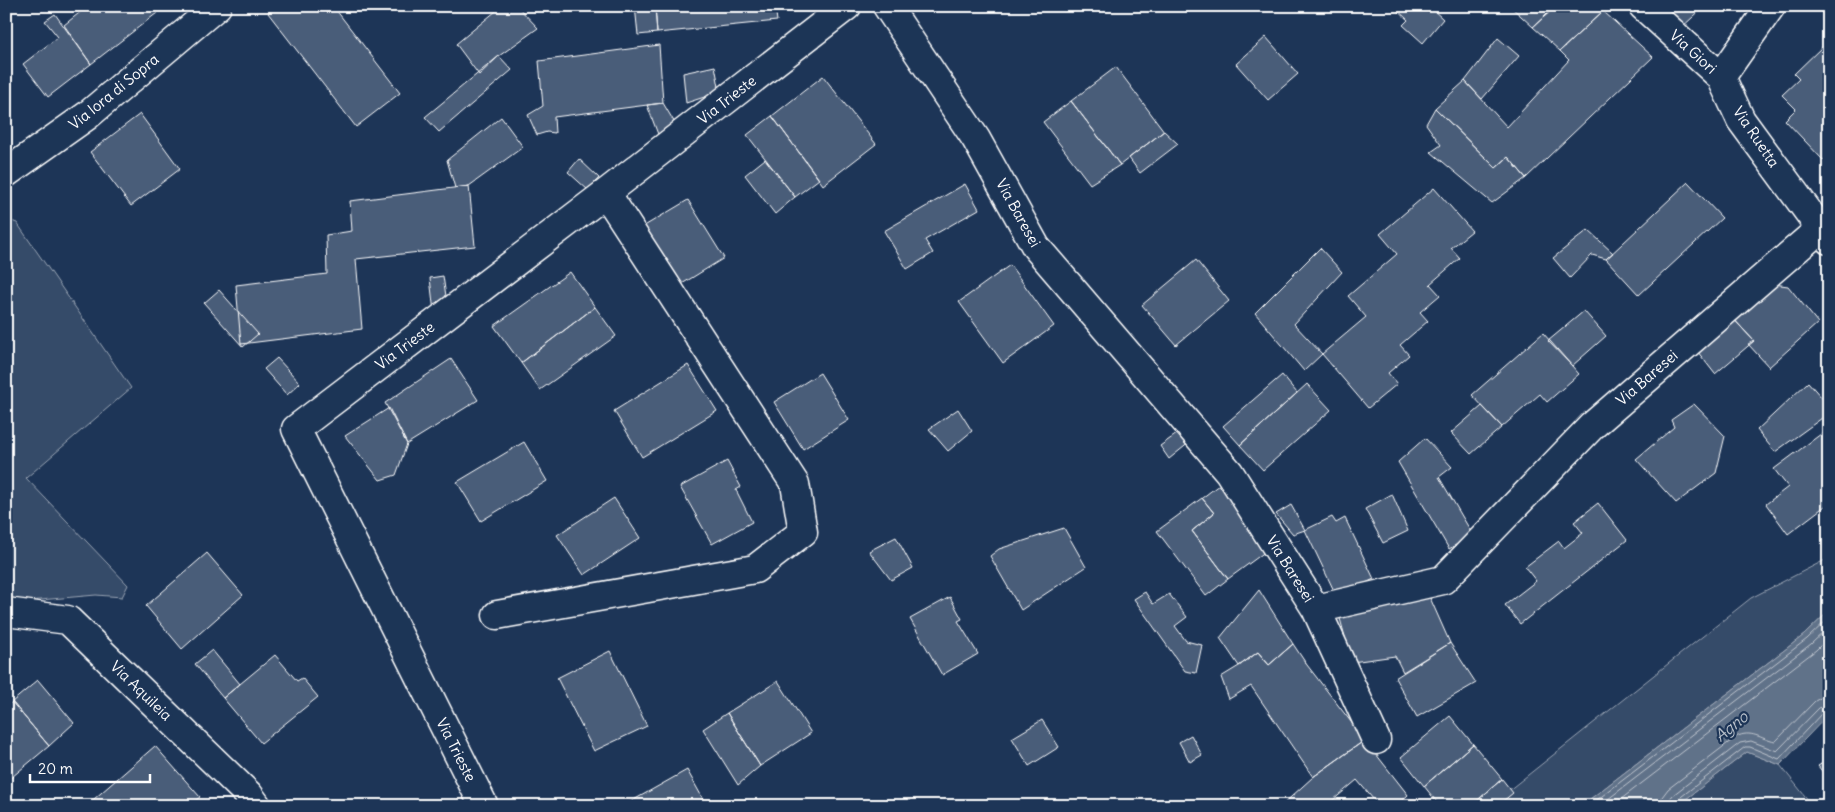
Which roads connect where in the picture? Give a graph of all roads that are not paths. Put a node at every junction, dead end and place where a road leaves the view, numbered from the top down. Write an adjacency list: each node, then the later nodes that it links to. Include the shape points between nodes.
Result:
1 (217, 6): 7 (street, Via lora di Sopra, via 88,114)
2 (847, 6): 8 (street, Via Trieste)
3 (887, 6): 10 (street, Via Baresei, via 976,138 1036,247 1229,472)
4 (1643, 6): 6 (street, Via Giori)
5 (1771, 6): 6 (street)
6 (1721, 77): 9 (street, Via Ruetta, via 1742,120)
7 (6, 173)
8 (606, 193): 12 (street, via 795,484 803,532 756,569); 15 (street, Via Trieste, via 296,429)
9 (1826, 230): 10 (street, Via Baresei, via 1592,426 1443,580)
10 (1316, 609): 13 (street)
11 (6, 612): 14 (street, Via Aquileia, via 68,620)
12 (497, 615)
13 (1376, 740)
14 (247, 802)
15 (484, 806)

